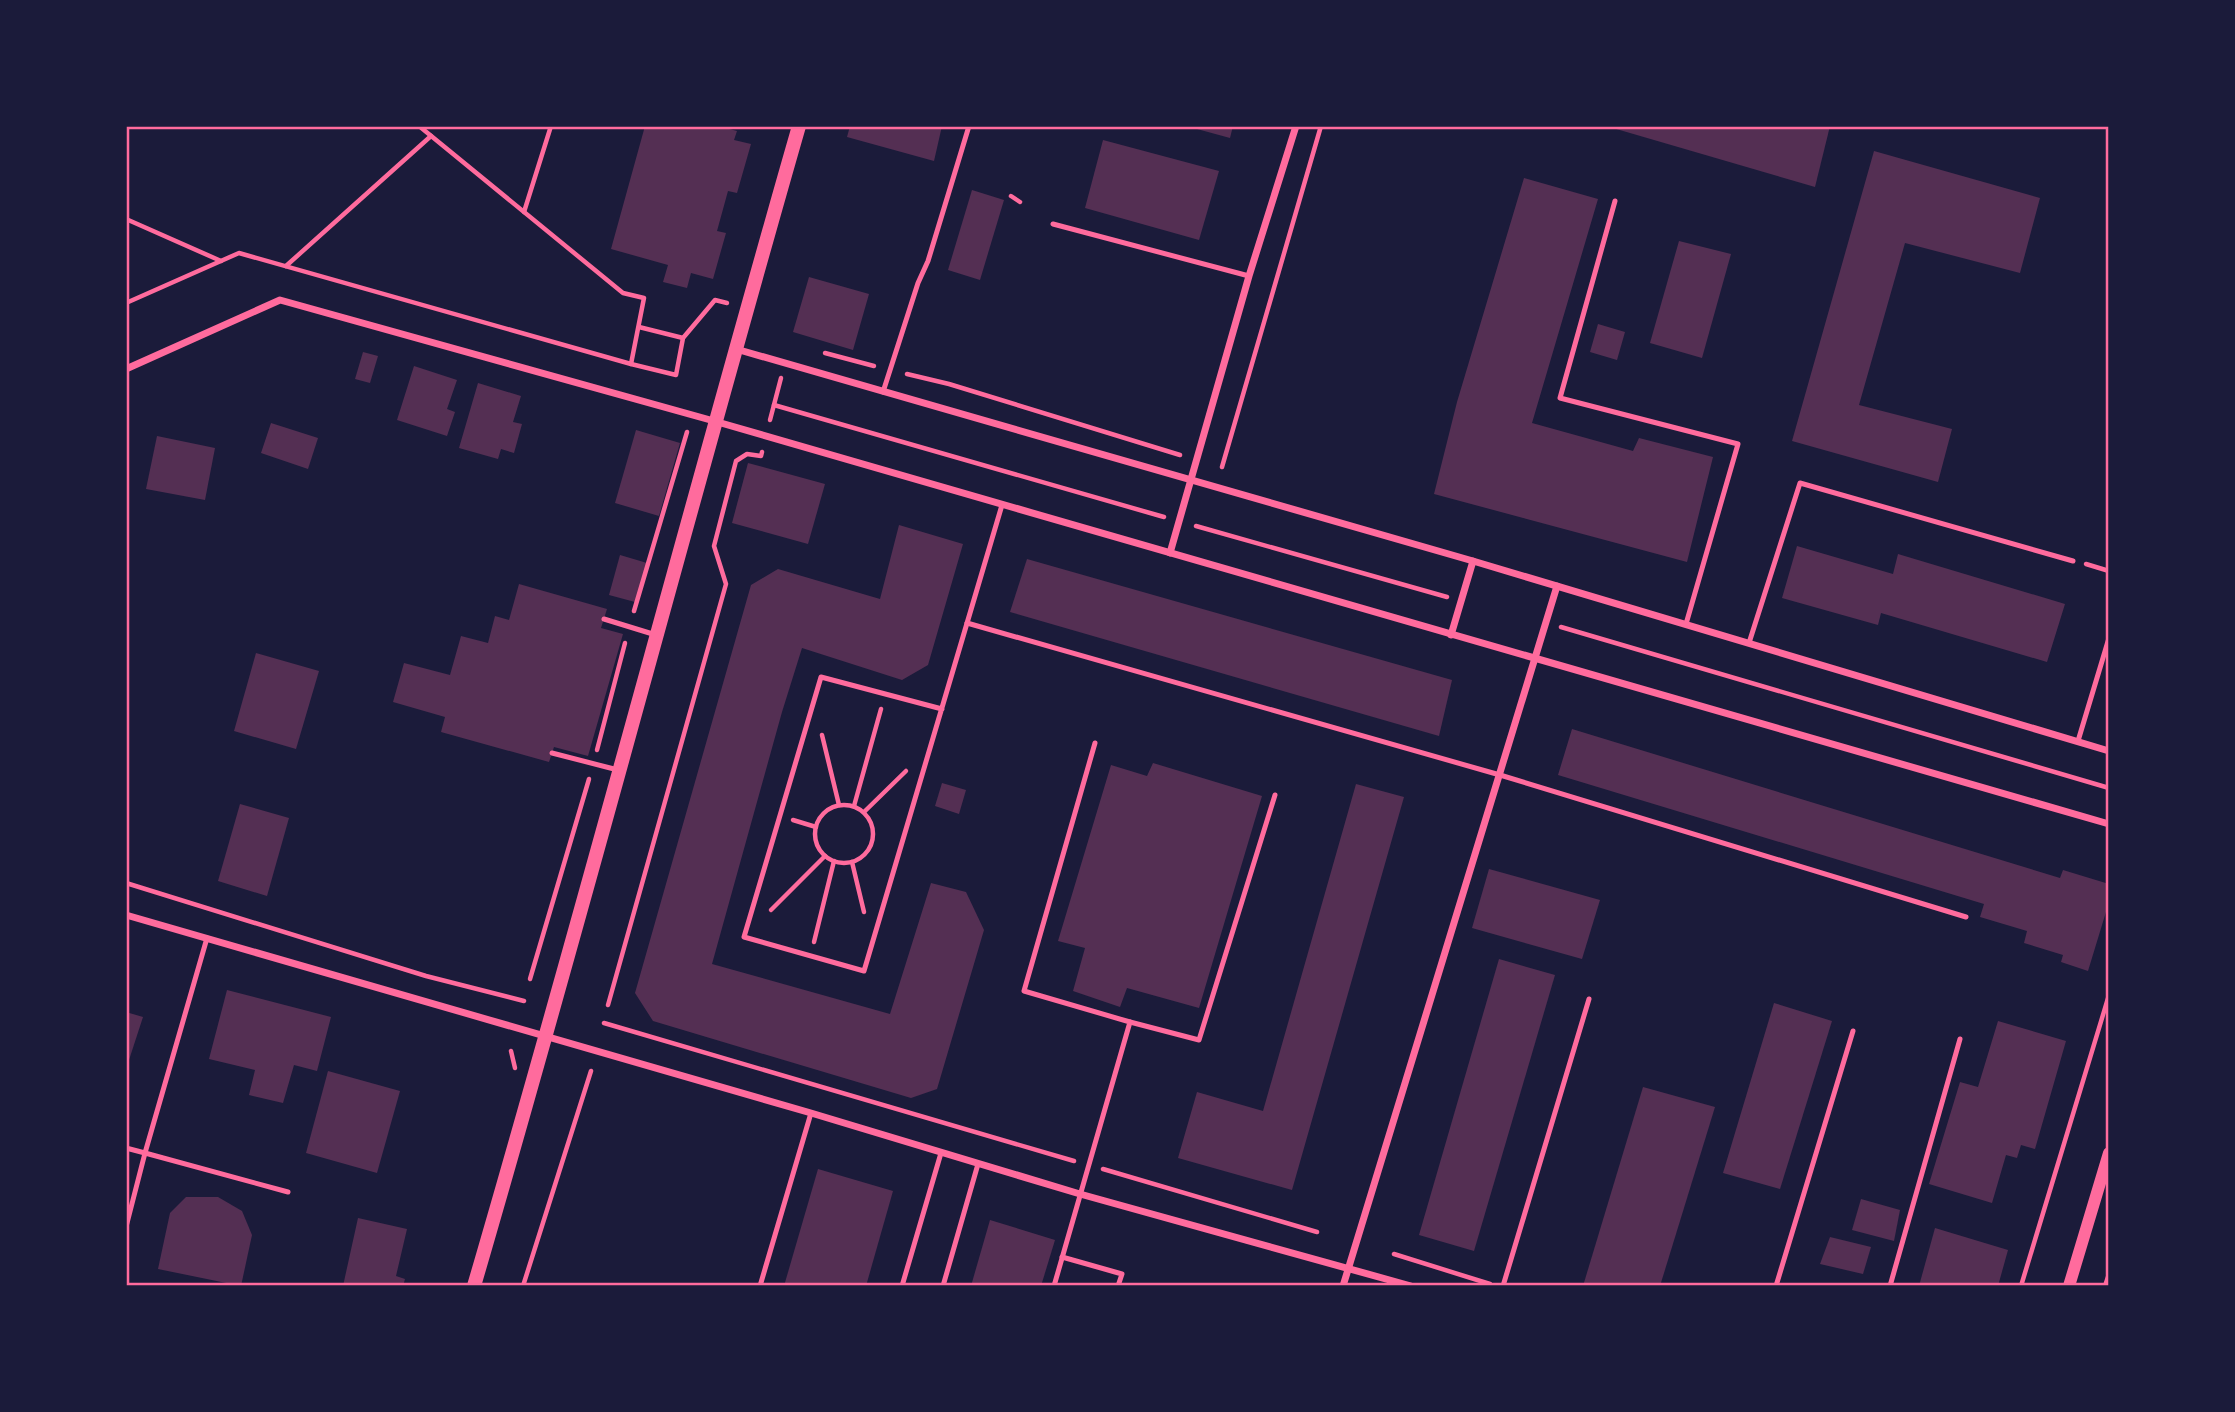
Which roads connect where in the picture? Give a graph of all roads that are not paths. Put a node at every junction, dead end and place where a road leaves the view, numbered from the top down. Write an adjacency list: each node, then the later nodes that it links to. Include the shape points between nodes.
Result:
1 (800, 126): 7 (main road)
2 (969, 126): 9 (lane)
3 (1296, 126): 6 (street)
4 (1615, 201): 19 (lane, via 1560,398 1738,444)
5 (1053, 224): 6 (lane)
6 (1249, 276): 11 (street)
7 (735, 349): 9 (street); 10 (main road)
8 (126, 369): 10 (street, via 280,300)
9 (883, 392): 11 (street)
10 (714, 421): 12 (street); 20 (main road)
11 (1190, 480): 13 (street); 14 (street)
12 (1002, 505): 13 (street); 18 (lane)
13 (1170, 553): 21 (street)
14 (1474, 561): 16 (street); 21 (street)
15 (2073, 561): 23 (lane, via 1800,483)
16 (1557, 586): 19 (street); 24 (street)
17 (604, 618): 20 (lane)
18 (967, 622): 25 (lane); 31 (lane)
19 (1686, 624): 23 (street)
20 (656, 635): 30 (main road)
21 (1451, 635): 24 (street)
22 (2109, 638): 26 (lane)
23 (1749, 643): 26 (street)
24 (1535, 659): 31 (street); 33 (street)
25 (942, 709): 25 (lane, via 821,677 744,937 864,971)
26 (2078, 741): 28 (street)
27 (1095, 743): 38 (lane, via 1024,991)
28 (2109, 751)
29 (552, 753): 30 (lane)
30 (621, 771): 40 (main road)
31 (1500, 775): 35 (lane); 52 (street)
32 (1275, 796): 38 (lane, via 1199,1040)
33 (2109, 824)
34 (126, 915): 36 (street)
35 (1966, 918)
36 (207, 938): 40 (street); 44 (lane)
37 (1589, 999): 61 (lane)
38 (1130, 1022): 49 (lane)
39 (1853, 1031): 62 (lane)
40 (546, 1038): 42 (street); 53 (main road)
41 (1960, 1039): 63 (lane)
42 (811, 1113): 45 (street); 54 (lane)
43 (126, 1148): 44 (lane)
44 (145, 1153): 48 (lane); 50 (lane)
45 (940, 1153): 47 (street); 55 (lane)
46 (2109, 1153): 64 (street)
47 (978, 1164): 49 (street); 56 (lane)
48 (288, 1192)
49 (1080, 1194): 51 (lane); 52 (street)
50 (126, 1227)
51 (1062, 1257): 57 (lane); 58 (lane, via 1122,1274)
52 (1348, 1267): 59 (street); 60 (street)
53 (474, 1286)
54 (760, 1286)
55 (902, 1286)
56 (943, 1286)
57 (1054, 1286)
58 (1118, 1286)
59 (1343, 1286)
60 (1411, 1286)
61 (1503, 1286)
62 (1776, 1286)
63 (1890, 1286)
64 (2069, 1286)

